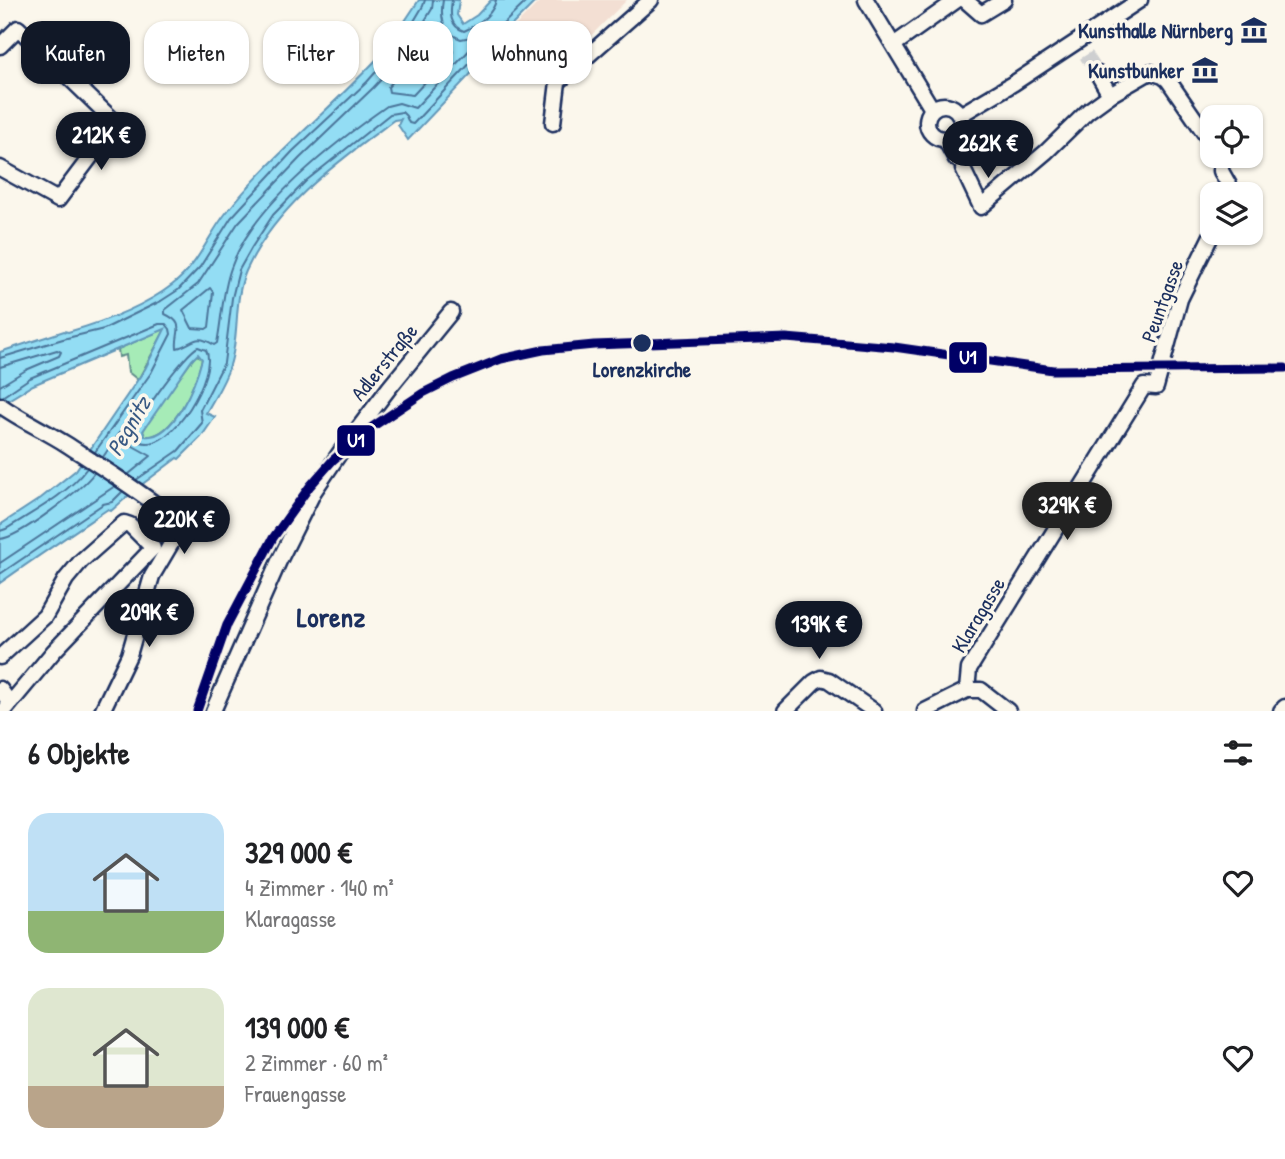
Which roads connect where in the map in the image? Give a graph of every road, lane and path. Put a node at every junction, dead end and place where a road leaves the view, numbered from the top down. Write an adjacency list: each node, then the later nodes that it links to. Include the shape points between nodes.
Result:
1 (866, 0): 8 (street)
2 (957, 0): 8 (street)
3 (965, 0): 4 (street, via 981,14)
4 (1004, 0)
5 (1140, 0): 7 (street)
6 (646, 4): 15 (street, via 558,82)
7 (1076, 43): 10 (street); 14 (street)
8 (895, 44): 13 (street)
9 (0, 46): 18 (street, via 18,28 116,123 58,200)
10 (1086, 55)
11 (1098, 74): 12 (street)
12 (1110, 95): 16 (street, via 1150,72 1163,76); 17 (street, via 981,207)
13 (932, 108): 14 (street, via 947,105); 17 (street, via 926,121 929,130)
14 (960, 115): 17 (street, via 958,130)
15 (553, 123)
16 (1200, 127)
17 (945, 139)
18 (0, 168)
19 (1207, 245): 21 (street, Peuntgasse, via 1180,299)
20 (451, 312): 26 (street, Adlerstraße, via 314,491)
21 (1150, 386): 25 (street, Klaragasse, via 969,669)
22 (2, 406): 30 (street, via 136,489 178,526 152,576 129,655)
23 (0, 657): 27 (street, via 45,616 81,561 124,523 153,548 54,650)
24 (0, 689): 27 (street)
25 (974, 690): 32 (street); 33 (street)
26 (215, 706)
27 (7, 707)
28 (1285, 707): 34 (street)
29 (864, 708): 31 (street, via 821,678)
30 (102, 711)
31 (785, 711)
32 (925, 711)
33 (1008, 711)
34 (1281, 711)

